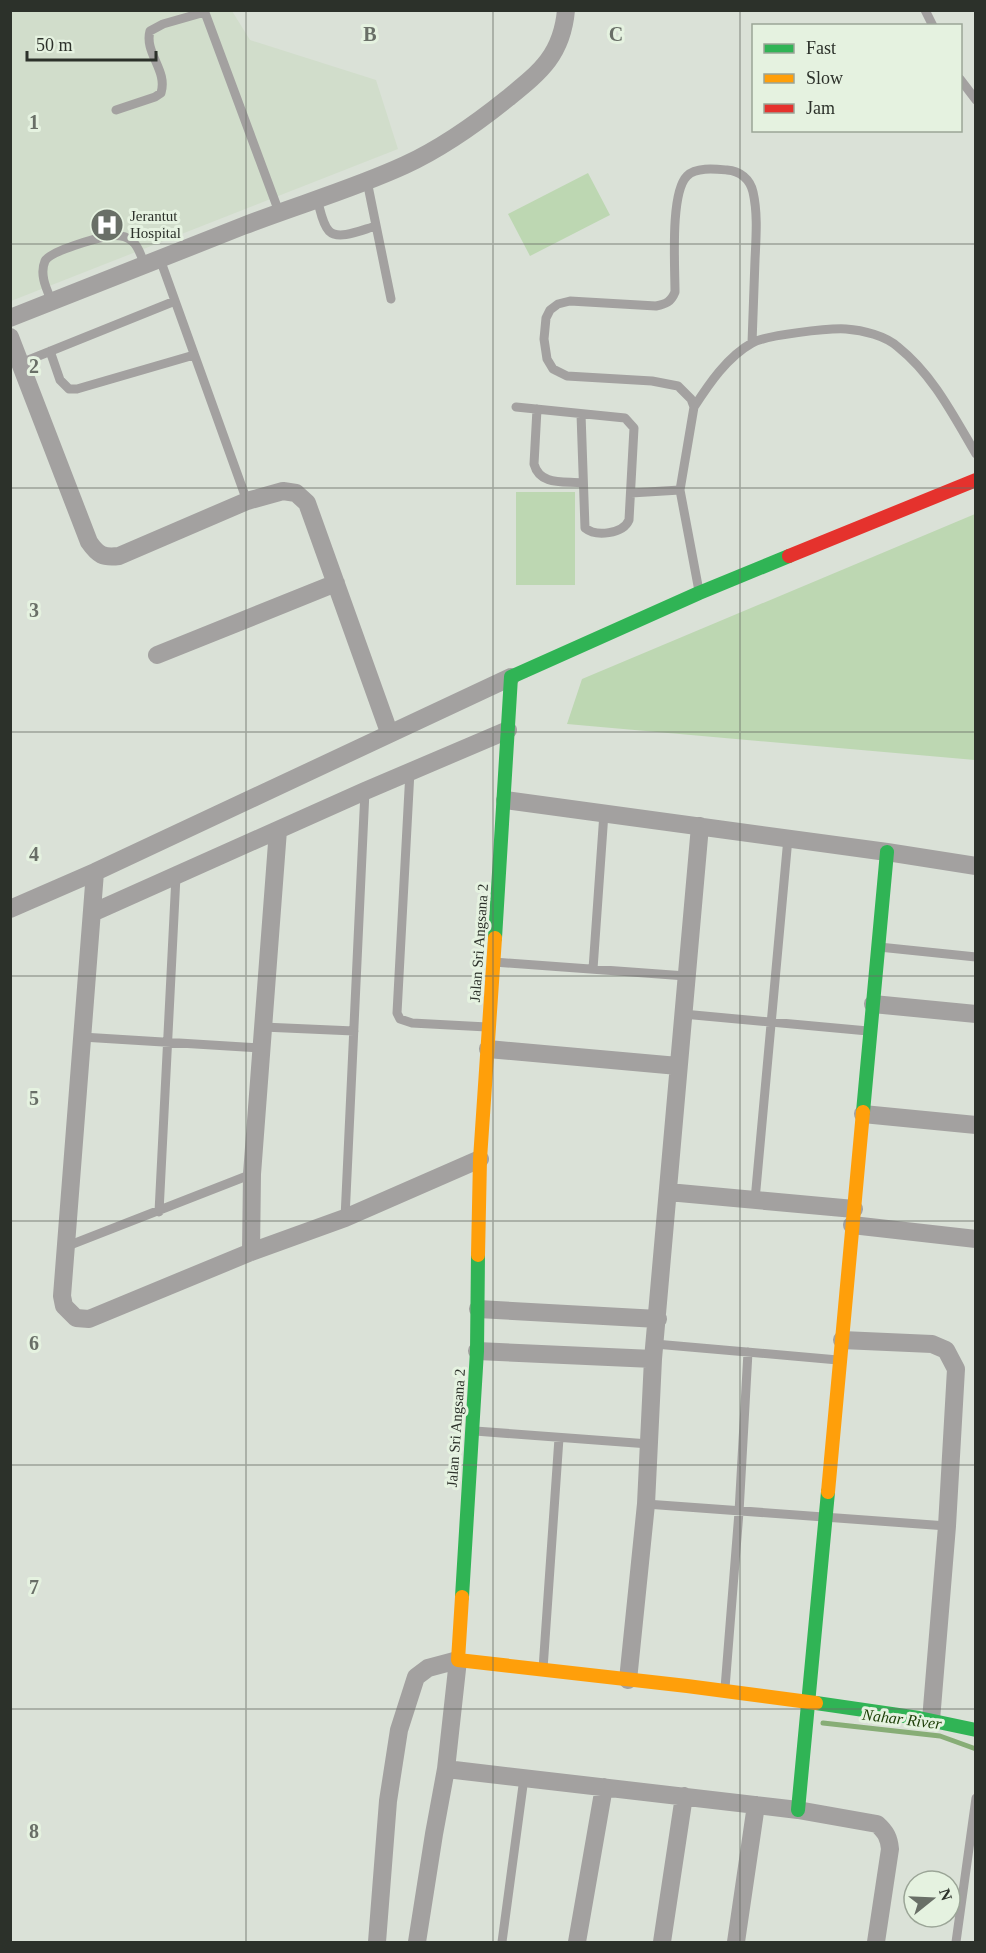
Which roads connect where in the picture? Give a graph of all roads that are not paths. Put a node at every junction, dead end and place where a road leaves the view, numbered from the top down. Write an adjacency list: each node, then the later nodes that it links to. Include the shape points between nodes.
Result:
1 (566, 10): 8 (street, via 561,39 540,71 459,134)
2 (925, 10): 4 (lane)
3 (204, 11): 7 (lane, via 150,31 149,44 163,77 161,93); 10 (lane)
4 (932, 24)
5 (962, 82): 6 (lane)
6 (975, 100)
7 (116, 110)
8 (367, 182): 9 (street); 11 (lane)
9 (317, 199): 10 (street); 11 (lane, via 324,224 334,234)
10 (279, 212): 12 (street)
11 (376, 226): 13 (lane)
12 (152, 262): 14 (lane); 15 (street); 15 (lane, via 137,245 124,237 110,236 50,255 43,273)
13 (391, 299)
14 (176, 301): 19 (lane); 20 (lane)
15 (52, 302): 16 (street)
16 (10, 318)
17 (10, 337): 21 (street)
18 (752, 343): 23 (lane, via 719,372); 23 (lane, via 756,232 753,191 747,179 734,171 701,170 688,175 679,188 675,292 667,304 558,304 546,318 544,339 546,359 567,376 678,386); 26 (lane, via 771,336 846,329 897,345 933,381)
19 (50, 351): 20 (lane, via 60,380 69,389); 21 (lane)
20 (194, 355): 31 (lane)
21 (21, 363): 31 (street, via 89,542 98,554 106,558 119,556)
22 (516, 407): 24 (lane)
23 (694, 407): 29 (lane)
24 (537, 409): 25 (lane); 28 (lane, via 536,471 546,480)
25 (581, 414): 28 (lane); 30 (lane, via 625,418 632,423)
26 (975, 454)
27 (975, 480): 33 (street)
28 (582, 483): 30 (lane, via 585,528 591,532 624,528 629,520)
29 (680, 490): 30 (lane); 33 (lane)
30 (631, 493)
31 (247, 501): 32 (street, via 283,490 306,503)
32 (336, 583): 34 (street); 37 (street)
33 (699, 593): 35 (street)
34 (157, 655)
35 (511, 677): 36 (street, Jalan Sri Angsana 2); 37 (street)
36 (508, 730): 38 (street); 40 (street, Jalan Sri Angsana 2)
37 (389, 732): 47 (street)
38 (410, 771): 39 (street); 61 (lane, via 397,1014 412,1023)
39 (365, 791): 43 (street); 62 (lane)
40 (505, 800): 41 (street); 53 (street, Jalan Sri Angsana 2)
41 (604, 813): 42 (street); 54 (lane)
42 (700, 826): 44 (street); 55 (street)
43 (278, 830): 48 (street); 60 (street)
44 (788, 838): 45 (street); 59 (lane)
45 (887, 852): 46 (street); 51 (street)
46 (975, 866)
47 (95, 872): 49 (street); 50 (street)
48 (176, 876): 50 (street); 65 (lane)
49 (10, 909)
50 (92, 914): 64 (street)
51 (878, 947): 52 (lane); 56 (street)
52 (975, 957)
53 (494, 962): 54 (lane); 61 (street, Jalan Sri Angsana 2)
54 (593, 969): 55 (lane)
55 (686, 976): 57 (street)
56 (873, 1004): 58 (street); 63 (street)
57 (682, 1014): 59 (lane); 68 (street)
58 (975, 1014)
59 (771, 1022): 63 (lane); 74 (lane)
60 (263, 1027): 62 (lane); 66 (street)
61 (489, 1027): 67 (street, Jalan Sri Angsana 2)
62 (354, 1031): 77 (lane)
63 (870, 1031): 69 (street)
64 (82, 1037): 65 (lane); 79 (street)
65 (169, 1042): 66 (lane); 75 (lane)
66 (261, 1048): 72 (street)
67 (488, 1049): 68 (street); 71 (street, Jalan Sri Angsana 2)
68 (678, 1066): 73 (street)
69 (863, 1114): 70 (street); 76 (street)
70 (975, 1125)
71 (480, 1159): 77 (street); 81 (street, Jalan Sri Angsana 2)
72 (252, 1174): 75 (lane); 80 (street)
73 (668, 1192): 74 (street); 82 (street)
74 (755, 1200): 76 (street)
75 (159, 1212): 79 (lane)
76 (853, 1217): 78 (street); 83 (street)
77 (345, 1218): 80 (street)
78 (975, 1239)
79 (65, 1247): 80 (street, via 64,1306 76,1318 88,1319)
80 (251, 1252)
81 (478, 1309): 82 (street); 84 (street, Jalan Sri Angsana 2)
82 (658, 1319): 85 (street)
83 (842, 1340): 87 (street); 94 (street, via 932,1344 946,1350 952,1359 957,1380)
84 (477, 1351): 85 (street); 88 (street, Jalan Sri Angsana 2)
85 (654, 1352): 86 (lane); 90 (street)
86 (748, 1352): 87 (lane); 92 (lane)
87 (840, 1360): 93 (street)
88 (472, 1431): 89 (lane); 95 (street, Jalan Sri Angsana 2)
89 (559, 1438): 90 (lane); 96 (lane)
90 (649, 1444): 91 (street)
91 (646, 1504): 92 (lane); 97 (street)
92 (739, 1512): 93 (lane); 98 (lane)
93 (825, 1518): 94 (lane); 99 (street)
94 (947, 1526): 100 (street)
95 (458, 1660): 96 (street); 102 (street); 109 (street, via 428,1668 416,1677 399,1730 388,1801)
96 (543, 1670): 97 (street)
97 (628, 1680): 98 (street)
98 (725, 1689): 99 (street)
99 (808, 1702): 100 (street); 108 (street)
100 (931, 1720): 101 (street)
101 (975, 1730)
102 (446, 1768): 103 (street); 110 (street)
103 (524, 1778): 104 (street); 111 (lane)
104 (604, 1787): 105 (street); 112 (street)
105 (684, 1797): 107 (street); 113 (street)
106 (975, 1798): 116 (lane)
107 (756, 1805): 108 (street); 114 (street)
108 (798, 1810): 115 (street, via 864,1820 885,1830 890,1849)
109 (376, 1942)
110 (417, 1942)
111 (502, 1942)
112 (577, 1942)
113 (662, 1942)
114 (736, 1942)
115 (876, 1942)
116 (956, 1942)

